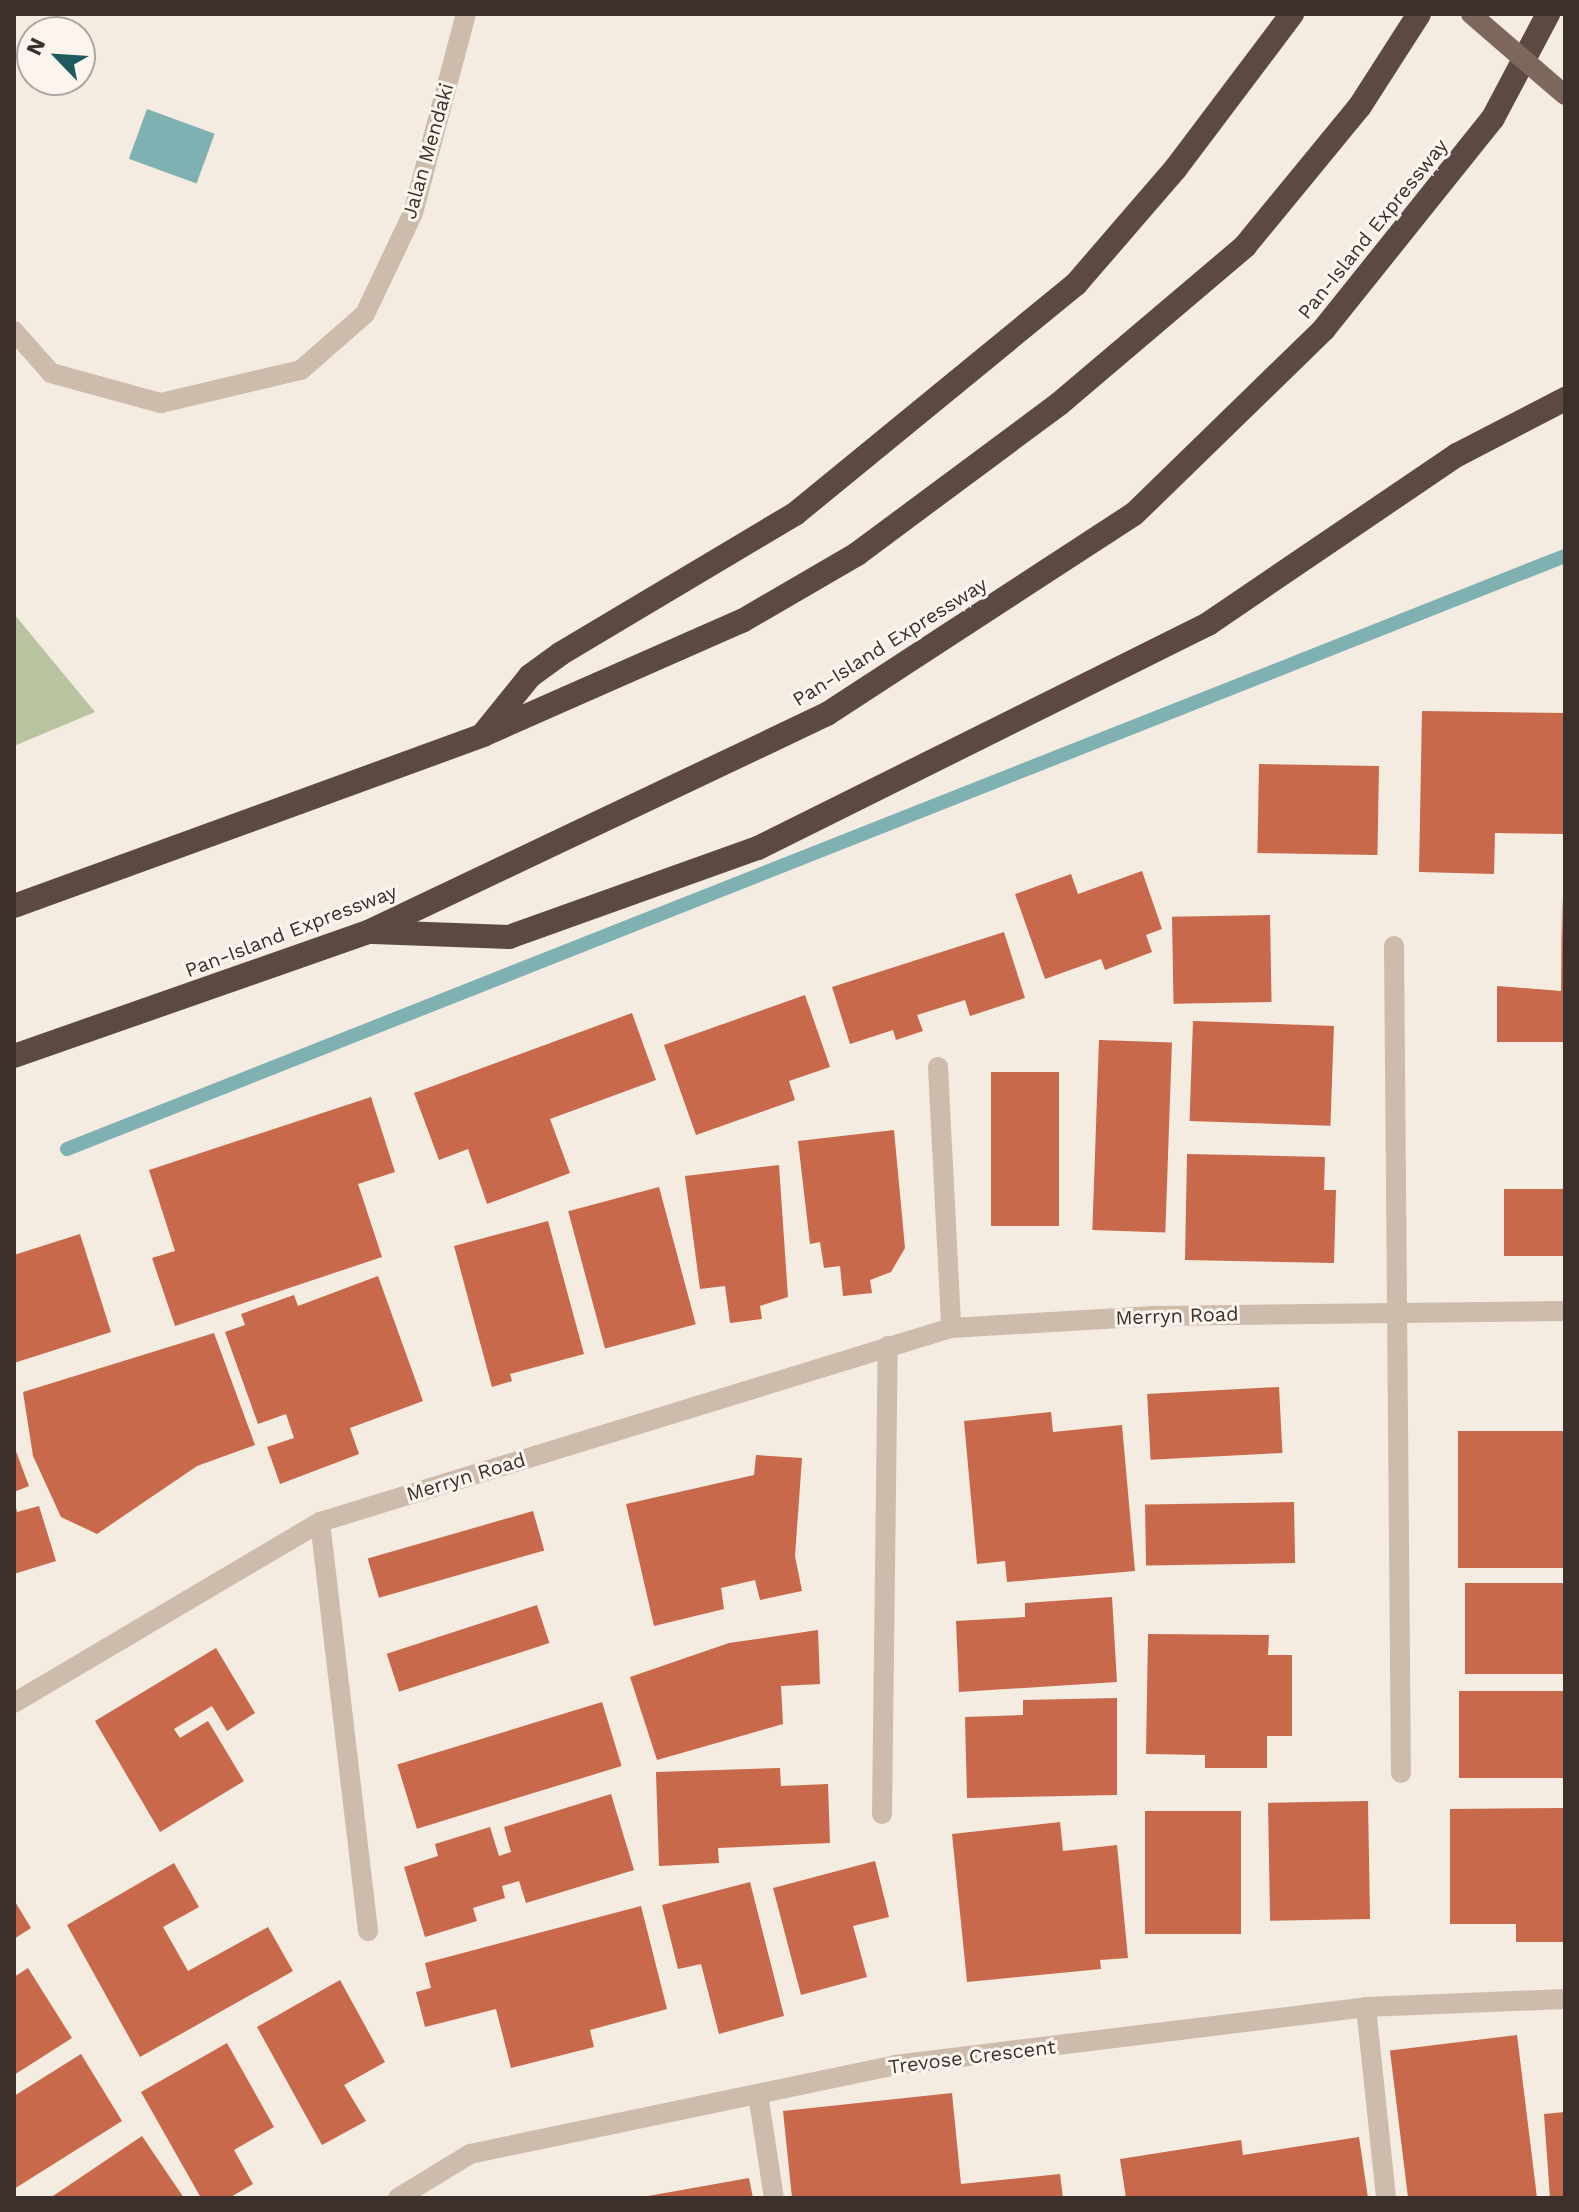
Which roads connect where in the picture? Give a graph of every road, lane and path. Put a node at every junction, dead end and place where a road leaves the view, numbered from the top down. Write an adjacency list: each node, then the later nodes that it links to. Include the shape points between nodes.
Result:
1 (466, 14): 7 (street, Jalan Mendaki, via 413,213 365,314 301,370 161,403 51,373)
2 (1292, 14): 9 (highway, via 1176,168 1076,284 795,514 530,676)
3 (1419, 14): 9 (highway, via 1360,106 1245,246 1059,404 857,554 742,621)
4 (1471, 14): 6 (main road, bridge)
5 (1548, 14): 11 (highway, Pan-Island Expressway, via 1493,118 1324,329 1134,514 827,714)
6 (1565, 95)
7 (14, 331)
8 (1565, 399): 11 (highway, via 1457,455 1208,624 758,848 509,937)
9 (483, 735): 10 (highway)
10 (14, 906)
11 (370, 931): 13 (highway, Pan-Island Expressway)
12 (1394, 946): 15 (street)
13 (14, 1056)
14 (938, 1067): 17 (street)
15 (1402, 1311): 16 (street, Merryn Road); 17 (street, Merryn Road); 21 (street)
16 (1565, 1311)
17 (951, 1328): 18 (street, Merryn Road)
18 (888, 1346): 19 (street, Merryn Road); 22 (street)
19 (320, 1522): 20 (street, Merryn Road); 23 (street)
20 (14, 1703)
21 (1401, 1773)
22 (882, 1814)
23 (368, 1931)
24 (1565, 1999): 25 (street, Trevose Crescent)
25 (1366, 2007): 26 (street, Trevose Crescent, via 895,2065); 29 (street)
26 (758, 2094): 27 (street, Trevose Crescent, via 470,2154); 28 (street)
27 (398, 2198)
28 (774, 2198)
29 (1386, 2198)

